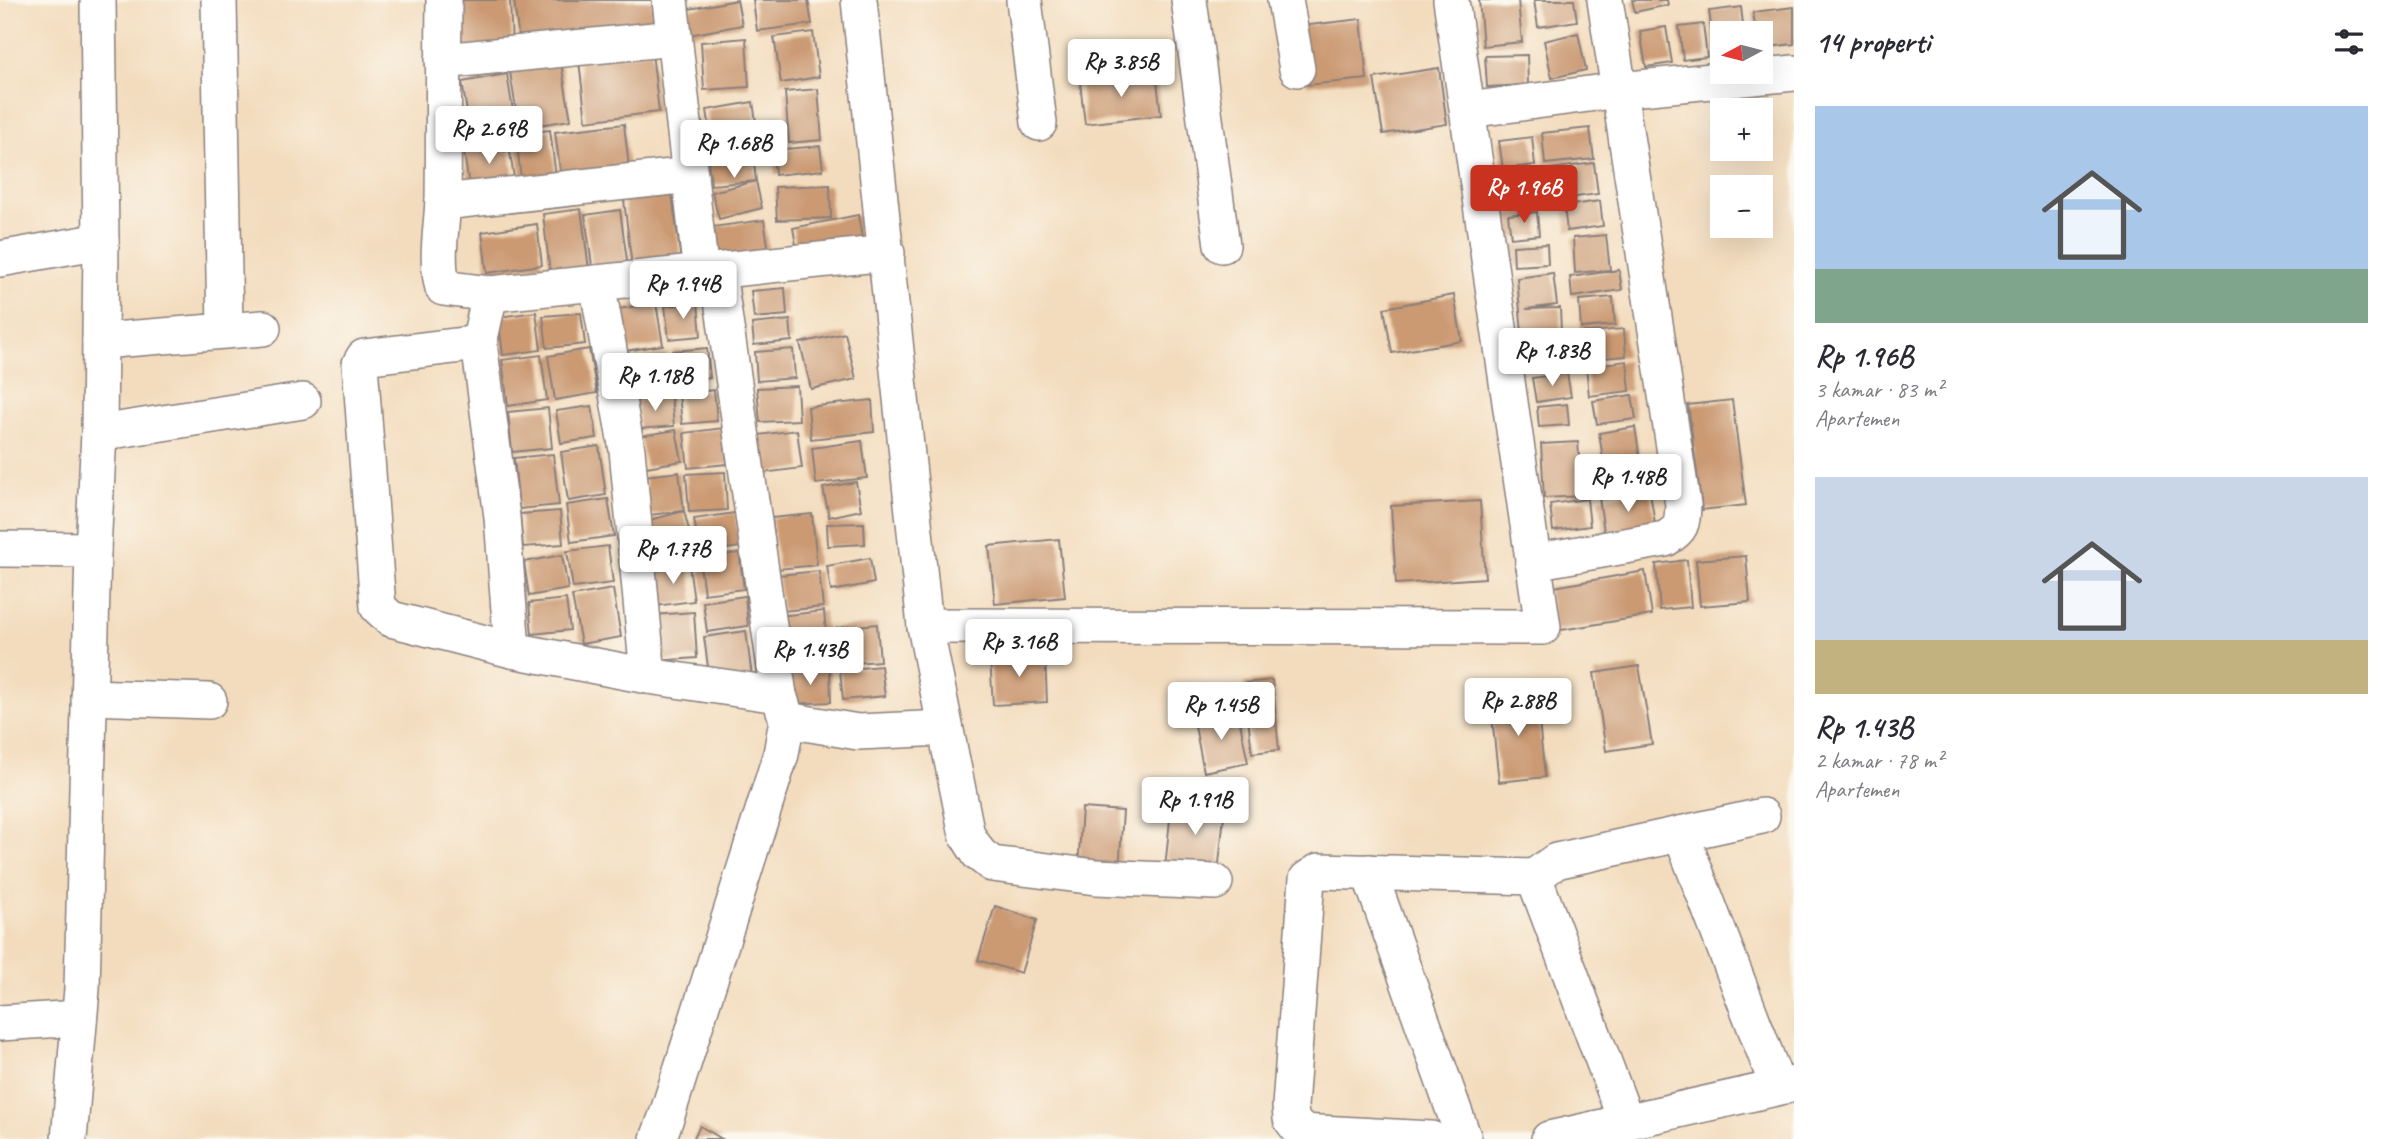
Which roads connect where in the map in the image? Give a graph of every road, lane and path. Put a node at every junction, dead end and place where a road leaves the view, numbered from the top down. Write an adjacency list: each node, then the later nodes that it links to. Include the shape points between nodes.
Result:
1 (98, 0): 20 (street)
2 (219, 0): 28 (street)
3 (444, 0): 12 (street)
4 (670, 0): 11 (street)
5 (859, 0): 22 (street)
6 (1024, 0): 17 (street)
7 (1189, 0): 21 (street)
8 (1285, 0): 13 (street)
9 (1451, 0): 16 (street)
10 (1605, 0): 15 (street)
11 (674, 38): 12 (street); 18 (street)
12 (443, 61): 19 (street)
13 (1297, 69)
14 (1794, 73): 15 (street)
15 (1619, 90): 16 (street); 35 (street, via 1682,521 1679,531 1665,540)
16 (1468, 110): 35 (street)
17 (1039, 123)
18 (690, 175): 19 (street); 24 (street)
19 (443, 202): 26 (street, via 439,250 443,288)
20 (102, 241): 23 (street); 29 (street)
21 (1222, 246)
22 (887, 253): 24 (street); 36 (street)
23 (0, 259)
24 (710, 273): 25 (street); 41 (street)
25 (597, 283): 26 (street); 38 (street, via 627,450)
26 (490, 294): 30 (street)
27 (263, 328): 28 (street)
28 (225, 330): 29 (street)
29 (100, 341): 32 (street)
30 (479, 343): 37 (street, via 502,517); 37 (street, via 365,357 360,364 378,607 391,619)
31 (303, 401): 32 (street)
32 (99, 433): 34 (street)
33 (0, 549): 34 (street)
34 (93, 550): 39 (street)
35 (1533, 562): 36 (street, via 1543,627)
36 (925, 626): 42 (street)
37 (512, 650): 38 (street)
38 (648, 676): 41 (street)
39 (89, 697): 40 (street); 48 (street)
40 (209, 701)
41 (783, 707): 42 (street, via 858,732); 53 (street, via 781,754)
42 (945, 729): 47 (street, via 967,835 992,864 1096,877)
43 (1762, 816): 44 (street)
44 (1681, 834): 46 (street, via 1556,861); 50 (street)
45 (1369, 872): 46 (street); 54 (street, via 1319,871 1307,878 1291,1119 1301,1132); 55 (street)
46 (1534, 877): 51 (street)
47 (1215, 882)
48 (79, 1018): 49 (street); 52 (street)
49 (0, 1023)
50 (1786, 1086): 51 (street)
51 (1626, 1121): 56 (street)
52 (69, 1139)
53 (658, 1139)
54 (1431, 1139)
55 (1464, 1139)
56 (1549, 1139)

